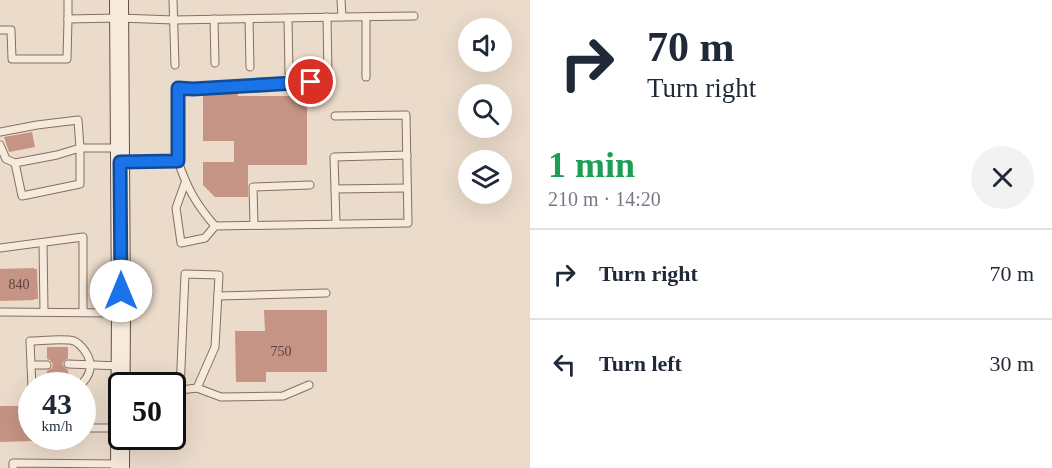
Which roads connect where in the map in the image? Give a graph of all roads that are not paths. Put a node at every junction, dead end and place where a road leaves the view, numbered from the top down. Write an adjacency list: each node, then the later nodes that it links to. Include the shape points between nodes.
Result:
1 (68, 0): 10 (lane)
2 (173, 0): 13 (lane)
3 (341, 0): 6 (lane)
4 (119, 9): 10 (lane); 13 (lane); 26 (main road)
5 (414, 16): 7 (lane)
6 (342, 17): 7 (lane); 9 (lane)
7 (366, 17): 20 (lane)
8 (288, 18): 9 (lane); 12 (lane); 18 (lane)
9 (327, 18): 19 (lane)
10 (68, 19): 14 (lane, via 67,59 12,59 11,30)
11 (214, 19): 12 (lane); 13 (lane); 15 (lane)
12 (249, 19): 17 (lane)
13 (174, 20): 16 (lane)
14 (0, 30)
15 (215, 63)
16 (175, 65)
17 (250, 68)
18 (289, 73)
19 (328, 76)
20 (366, 77)
21 (311, 82): 28 (lane, via 178,88)
22 (335, 116): 27 (lane, via 406,115)
23 (0, 132): 25 (lane, via 78,120)
24 (0, 145): 29 (lane, via 6,159)
25 (80, 148): 26 (lane); 29 (lane); 29 (lane, via 80,184 22,196)
26 (120, 155): 28 (lane); 44 (main road)
27 (406, 155): 32 (lane); 33 (lane, via 334,157)
28 (178, 161): 30 (lane)
29 (15, 163)
30 (185, 183): 36 (lane); 36 (lane, via 176,208 181,243 205,238)
31 (310, 186): 35 (lane, via 253,186)
32 (407, 188): 33 (lane); 34 (lane, via 408,223)
33 (335, 189): 34 (lane)
34 (336, 224): 35 (lane)
35 (254, 225): 36 (lane)
36 (215, 226)
37 (43, 243): 38 (lane); 41 (lane); 43 (lane, via 83,237)
38 (0, 248)
39 (326, 293): 40 (lane)
40 (218, 296): 53 (lane, via 219,275 185,274); 55 (lane, via 215,347)
41 (44, 311): 42 (lane); 43 (lane)
42 (0, 312)
43 (83, 312): 44 (lane)
44 (121, 313): 49 (main road)
45 (68, 364): 48 (lane)
46 (31, 365): 47 (lane); 48 (lane, via 30,341 69,340 82,347); 50 (lane)
47 (47, 365)
48 (91, 365): 49 (lane); 51 (lane)
49 (121, 366): 52 (main road)
50 (31, 372)
51 (89, 372)
52 (121, 372)
53 (177, 372)
54 (309, 385): 55 (lane, via 283,396 221,397)
55 (197, 388): 56 (lane)
56 (186, 390)
57 (120, 450): 58 (main road)
58 (120, 466): 59 (lane, via 13,463)
59 (13, 468)

